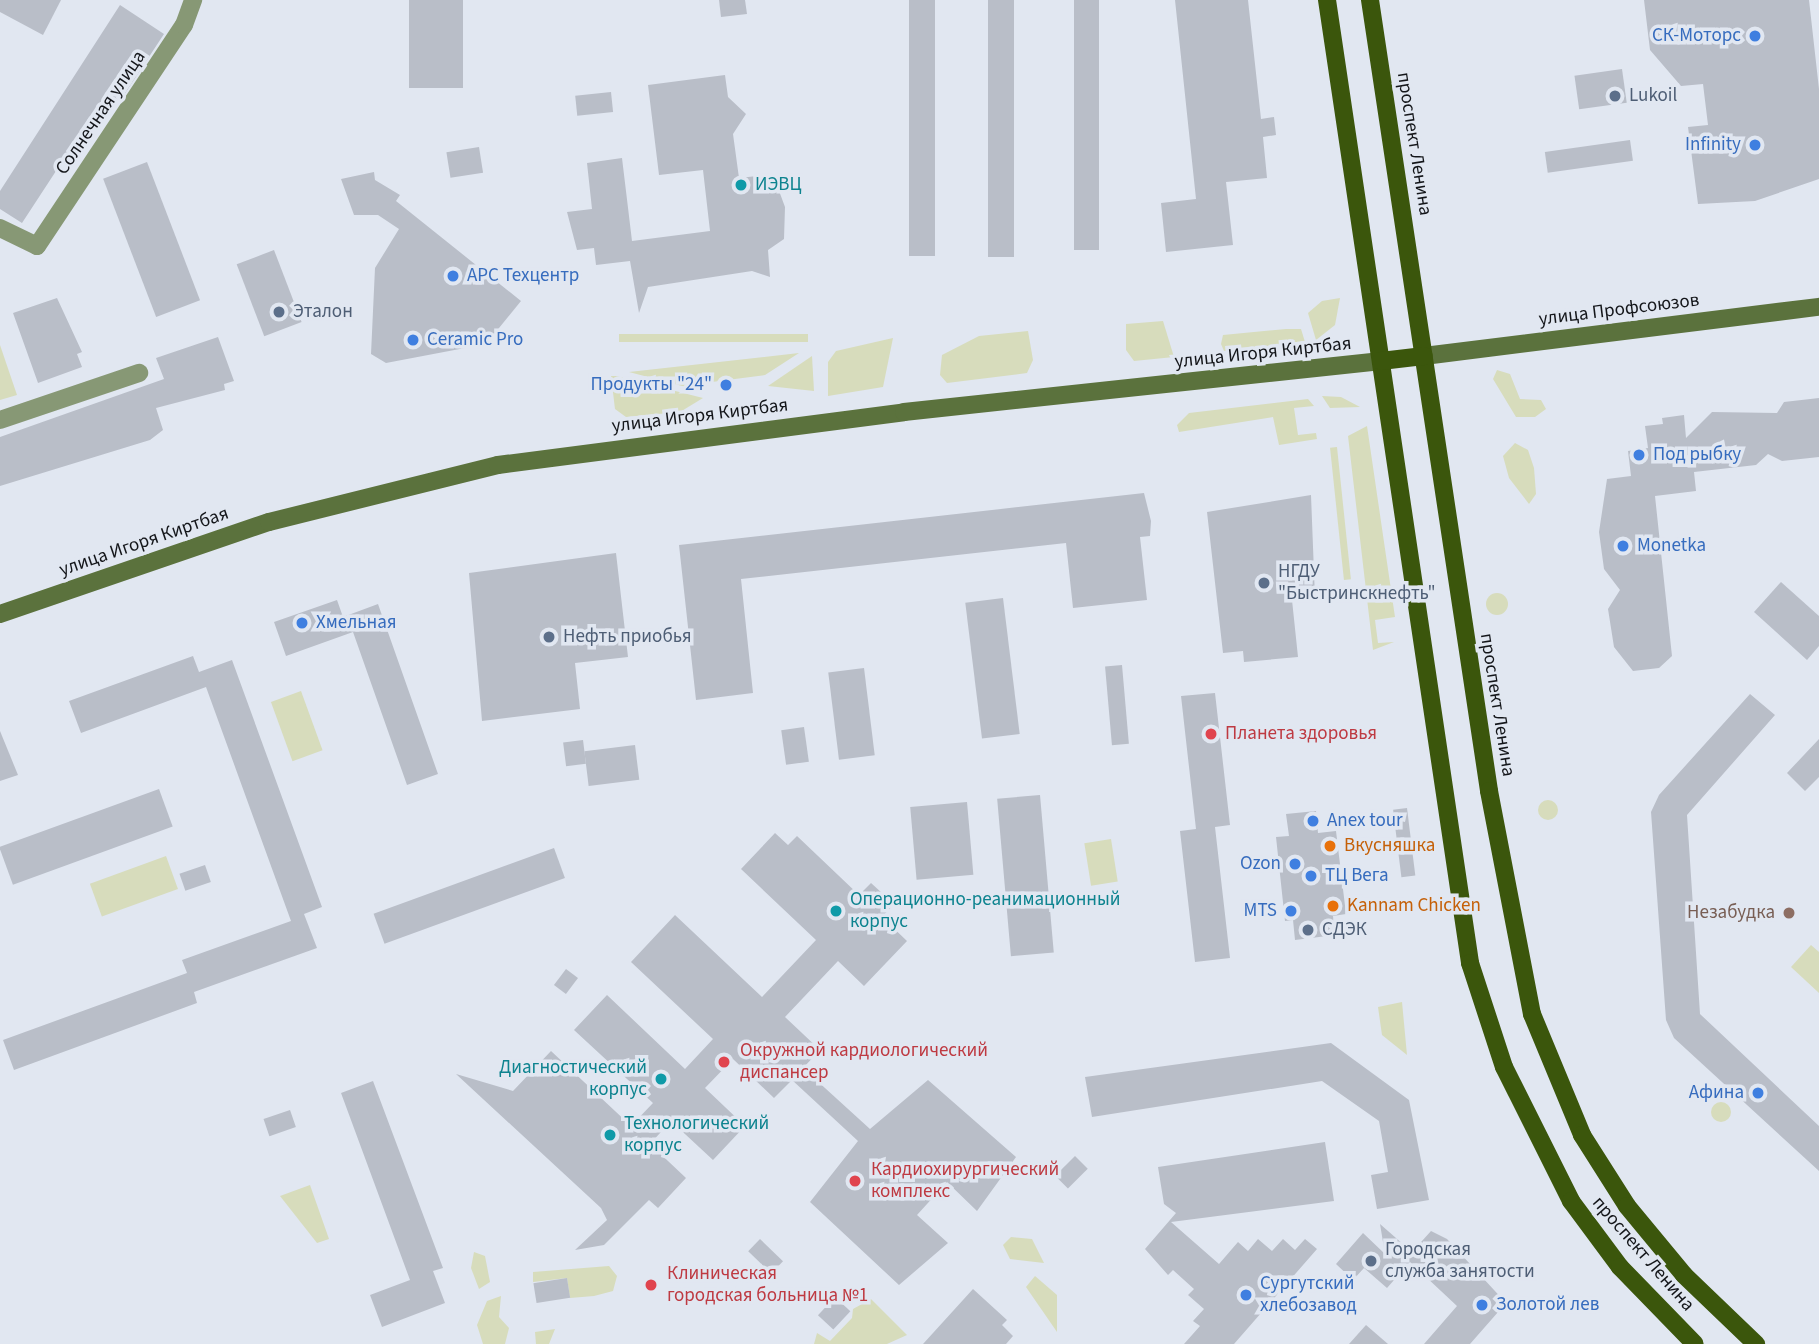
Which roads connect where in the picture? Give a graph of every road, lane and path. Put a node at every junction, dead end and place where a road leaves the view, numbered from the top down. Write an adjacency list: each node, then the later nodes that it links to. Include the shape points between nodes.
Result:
1 (193, 0): 4 (street, Солнечная улица, via 184,26 37,246)
2 (1327, 0): 7 (main road, проспект Ленина)
3 (1370, 0): 6 (main road, проспект Ленина)
4 (0, 228)
5 (1819, 307): 6 (main road, улица Профсоюзов)
6 (1424, 356): 7 (main road, улица Игоря Киртбая); 12 (main road, проспект Ленина, via 1489,791 1532,1014 1581,1135 1627,1206 1684,1275)
7 (1381, 361): 10 (main road, улица Игоря Киртбая, via 891,413 498,465 269,522); 11 (main road, проспект Ленина, via 1460,911 1486,1015 1525,1116 1571,1201 1620,1266)
8 (139, 373): 9 (street)
9 (0, 420)
10 (0, 614)
11 (1695, 1344)
12 (1756, 1344)

